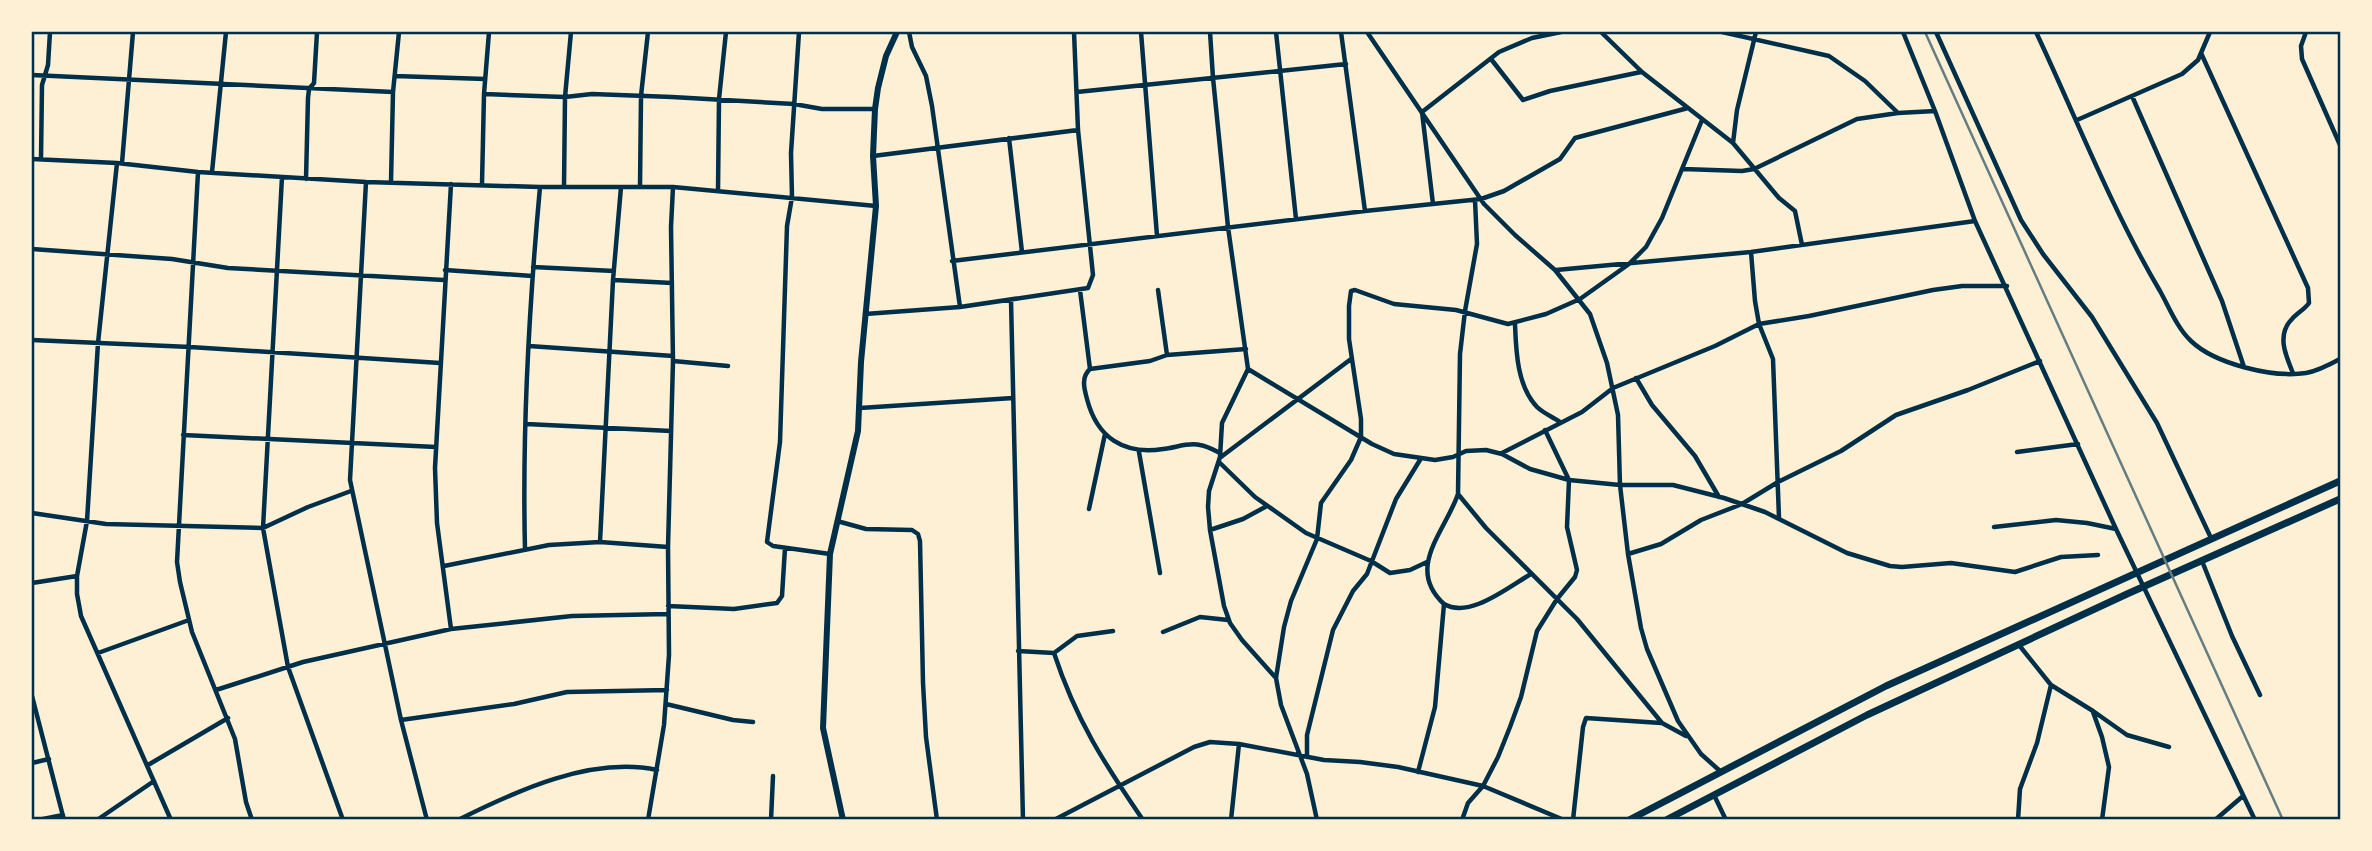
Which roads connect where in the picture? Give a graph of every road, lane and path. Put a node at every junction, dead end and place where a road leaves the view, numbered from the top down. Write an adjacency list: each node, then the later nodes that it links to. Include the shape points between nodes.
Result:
1 (50, 32): 34 (street)
2 (133, 32): 37 (street)
3 (226, 32): 39 (street)
4 (317, 32): 41 (street, via 314,83)
5 (399, 32): 35 (street)
6 (489, 32): 38 (street)
7 (571, 32): 47 (street)
8 (648, 32): 45 (street)
9 (726, 32): 48 (street)
10 (799, 32): 49 (street)
11 (897, 32): 51 (street, via 886,56)
12 (909, 32): 61 (street, via 926,76)
13 (1074, 32): 43 (street)
14 (1141, 32): 40 (street)
15 (1210, 32): 36 (street)
16 (1276, 32): 31 (street)
17 (1341, 32): 30 (street)
18 (1367, 32): 53 (street)
19 (1561, 32): 29 (street, via 1511,45)
20 (1601, 32): 32 (street)
21 (1722, 32): 27 (street)
22 (1903, 32): 52 (street)
23 (1936, 32): 183 (street, via 2021,220 2092,317 2157,423)
24 (2036, 32): 56 (street)
25 (2210, 32): 28 (street)
26 (2306, 32): 60 (street, via 2302,59)
27 (1755, 34): 54 (street, via 1829,56 1865,80); 59 (street)
28 (2201, 53): 46 (street, via 2182,74); 138 (street, via 2308,288 2309,303 2284,330 2283,344)
29 (1491, 59): 32 (street, via 1523,100); 53 (street)
30 (1346, 64): 31 (street); 86 (street)
31 (1279, 71): 36 (street); 87 (street)
32 (1642, 72): 50 (street)
33 (32, 75): 34 (street)
34 (44, 76): 37 (street); 64 (street)
35 (395, 76): 38 (street); 42 (street)
36 (1213, 78): 40 (street); 89 (street)
37 (129, 79): 39 (street); 65 (street)
38 (485, 79): 44 (street)
39 (221, 85): 41 (street); 69 (street)
40 (1145, 85): 43 (street); 90 (street)
41 (309, 89): 42 (street); 71 (street)
42 (393, 92): 73 (street)
43 (1077, 92): 57 (street)
44 (484, 94): 47 (street); 75 (street)
45 (642, 96): 47 (street); 48 (street); 79 (street)
46 (2132, 96): 56 (street); 135 (street, via 2222,301)
47 (565, 97): 77 (street)
48 (719, 99): 49 (street); 81 (street)
49 (794, 104): 51 (street); 82 (street)
50 (1688, 108): 55 (street); 83 (street, via 1575,138 1560,159 1504,191)
51 (876, 109): 62 (street)
52 (1935, 111): 54 (street); 88 (street)
53 (1422, 112): 83 (street); 84 (street)
54 (1898, 113): 67 (street, via 1857,120)
55 (1702, 120): 59 (street); 66 (street)
56 (2077, 120): 135 (street, via 2141,260 2188,338 2221,360)
57 (1079, 130): 58 (street); 91 (street)
58 (1009, 138): 61 (street); 94 (street)
59 (1733, 143): 67 (street)
60 (2340, 145)
61 (939, 148): 62 (street); 98 (street)
62 (873, 156): 85 (street)
63 (32, 159): 64 (street)
64 (41, 159): 65 (street)
65 (120, 163): 68 (street); 96 (street)
66 (1683, 169): 67 (street); 99 (street, via 1655,233)
67 (1754, 169): 92 (street, via 1795,211)
68 (198, 172): 69 (street); 97 (street)
69 (212, 172): 70 (street)
70 (282, 177): 71 (street); 103 (street)
71 (306, 178): 72 (street)
72 (366, 182): 73 (street); 105 (street)
73 (391, 182): 74 (street)
74 (451, 184): 75 (street); 101 (street)
75 (482, 185): 76 (street)
76 (540, 187): 77 (street); 100 (street)
77 (564, 187): 78 (street)
78 (621, 187): 79 (street); 104 (street)
79 (640, 187): 80 (street)
80 (673, 187): 81 (street); 109 (street)
81 (718, 191): 82 (street)
82 (792, 197): 85 (street); 186 (street, via 787,226 780,442 768,526 769,545)
83 (1478, 200): 84 (street); 102 (street); 116 (street, via 1477,244)
84 (1433, 204): 86 (street)
85 (876, 206): 117 (street)
86 (1365, 211): 87 (street)
87 (1296, 219): 89 (street)
88 (1975, 221): 92 (street); 110 (street)
89 (1228, 227): 90 (street); 124 (street)
90 (1157, 236): 91 (street)
91 (1091, 244): 94 (street); 111 (street, via 1092,282)
92 (1802, 245): 95 (street)
93 (32, 250): 96 (street)
94 (1022, 252): 98 (street)
95 (1751, 252): 99 (street); 119 (street)
96 (105, 255): 97 (street); 121 (street)
97 (194, 261): 103 (street); 123 (street)
98 (952, 261): 115 (street)
99 (1629, 264): 102 (street); 113 (street)
100 (533, 267): 104 (street); 106 (street)
101 (445, 270): 106 (street); 107 (street)
102 (1555, 270): 113 (street)
103 (276, 271): 105 (street); 126 (street)
104 (614, 271): 108 (street)
105 (360, 275): 107 (street); 128 (street)
106 (532, 276): 122 (street)
107 (444, 280): 133 (street)
108 (614, 280): 109 (street); 125 (street)
109 (672, 283): 129 (street)
110 (2007, 286): 119 (street, via 1933,290); 132 (street)
111 (1080, 290): 114 (street); 136 (street)
112 (1158, 290): 127 (street)
113 (1580, 299): 118 (street); 140 (street, via 1595,325)
114 (1011, 300): 115 (street); 141 (street)
115 (960, 307): 117 (street)
116 (1465, 311): 118 (street); 130 (street, via 1394,304 1353,290 1349,306); 158 (street)
117 (865, 314): 143 (street)
118 (1515, 324): 144 (street, via 1517,358 1527,391 1536,406)
119 (1759, 324): 139 (street); 164 (street, via 1773,359)
120 (32, 340): 121 (street)
121 (98, 343): 123 (street); 175 (street)
122 (529, 346): 125 (street); 145 (street)
123 (190, 347): 126 (street); 150 (street)
124 (1246, 349): 127 (street); 137 (street)
125 (610, 352): 129 (street); 146 (street)
126 (274, 354): 128 (street); 152 (street)
127 (1167, 355): 136 (street)
128 (356, 357): 133 (street); 153 (street)
129 (673, 359): 134 (street); 148 (street)
130 (1351, 359): 142 (street); 151 (street)
131 (2340, 359): 138 (street, via 2317,370)
132 (2040, 361): 154 (street); 164 (street, via 1896,415 1841,451)
133 (440, 363): 155 (street)
134 (728, 366)
135 (2244, 367): 138 (street)
136 (1090, 369): 149 (street, via 1084,376 1084,390)
137 (1248, 369): 142 (street); 160 (street, via 1223,423)
138 (2293, 373)
139 (1636, 378): 140 (street); 168 (street)
140 (1613, 388): 144 (street); 165 (street)
141 (1013, 398): 143 (street); 212 (street)
142 (1299, 399): 151 (street); 160 (street)
143 (860, 408): 176 (street)
144 (1561, 422): 147 (street)
145 (526, 424): 146 (street); 187 (street)
146 (606, 428): 148 (street); 184 (street)
147 (1545, 430): 159 (street); 162 (street)
148 (671, 431): 185 (street)
149 (1105, 433): 156 (street, via 1115,443); 172 (street)
150 (183, 435): 152 (street); 177 (street)
151 (1361, 437): 161 (street, via 1394,454); 182 (street, via 1321,503)
152 (268, 438): 153 (street); 179 (street)
153 (352, 442): 155 (street); 166 (street)
154 (2078, 444): 157 (street); 180 (street)
155 (436, 447): 194 (street, via 436,523)
156 (1139, 452): 160 (street, via 1195,444); 195 (street)
157 (2017, 452)
158 (1458, 454): 159 (street, via 1479,450); 161 (street); 167 (street)
159 (1502, 454): 162 (street, via 1530,469)
160 (1220, 458): 171 (street); 181 (street, via 1209,491)
161 (1420, 460): 191 (street, via 1396,499)
162 (1569, 480): 165 (street); 201 (street, via 1567,527 1577,570)
163 (2340, 481): 183 (main road)
164 (1778, 482): 170 (street); 174 (street)
165 (1620, 485): 168 (street, via 1673,485); 189 (street)
166 (351, 491): 179 (street); 210 (street)
167 (1458, 494): 193 (street); 197 (street)
168 (1720, 497): 170 (street)
169 (2340, 499): 192 (main road)
170 (1742, 504): 174 (street); 189 (street, via 1701,520 1661,544)
171 (1267, 506): 181 (street); 182 (street)
172 (1089, 509)
173 (32, 513): 175 (street)
174 (1779, 518): 190 (street, via 1847,553 1890,566 1951,563 2015,572 2061,557)
175 (87, 521): 177 (street); 198 (street)
176 (837, 521): 188 (street); 256 (street, via 918,534 926,737)
177 (178, 527): 179 (street); 205 (street, via 178,572)
178 (1994, 527): 180 (street, via 2056,520)
179 (263, 528): 215 (street)
180 (2116, 529): 196 (street)
181 (1210, 530): 206 (street)
182 (1317, 539): 191 (street); 216 (street, via 1291,601)
183 (2211, 539): 196 (main road)
184 (600, 542): 185 (street); 187 (street)
185 (667, 547): 203 (street)
186 (785, 548): 188 (street); 203 (street, via 778,603 734,609)
187 (525, 549): 194 (street)
188 (830, 554): 255 (street, via 823,728)
189 (1628, 554): 228 (street, via 1647,649)
190 (2098, 555)
191 (1371, 561): 193 (street, via 1395,574); 231 (street, via 1333,630)
192 (2202, 561): 200 (main road); 220 (street)
193 (1427, 562): 202 (street, via 1427,580)
194 (444, 566): 207 (street)
195 (1160, 573)
196 (2137, 573): 200 (street); 236 (main road, via 1886,686)
197 (1531, 574): 201 (street); 202 (street, via 1475,605 1459,608)
198 (77, 576): 199 (street); 213 (street, via 79,608)
199 (32, 583)
200 (2144, 587): 211 (main road); 243 (street)
201 (1558, 598): 227 (street); 241 (street, via 1534,640 1521,697)
202 (1444, 604): 237 (street, via 1435,708)
203 (668, 606): 204 (street)
204 (668, 614): 207 (street, via 572,616); 219 (street)
205 (189, 620): 213 (street); 218 (street)
206 (1229, 620): 209 (street, via 1200,617); 216 (street)
207 (451, 629): 210 (street)
208 (1113, 631): 214 (street, via 1077,636)
209 (1163, 632)
210 (386, 642): 215 (street); 225 (street)
211 (2019, 645): 217 (street); 242 (main road)
212 (1017, 651): 214 (street); 257 (street)
213 (98, 653): 234 (street)
214 (1054, 653): 240 (street, via 1088,736)
215 (288, 667): 218 (street); 250 (street)
216 (1276, 678): 231 (street, via 1281,705)
217 (2051, 685): 223 (street); 268 (street, via 2020,789)
218 (216, 690): 224 (street)
219 (667, 690): 222 (street); 225 (street, via 567,692 514,705)
220 (2260, 695)
221 (32, 696): 232 (street)
222 (666, 704): 226 (street); 235 (street)
223 (2093, 711): 230 (street, via 2127,736); 269 (street, via 2109,767)
224 (228, 718): 234 (street); 249 (street)
225 (401, 720): 251 (street)
226 (753, 722)
227 (1662, 723): 228 (street); 264 (street, via 1586,718)
228 (1687, 736): 236 (street)
229 (1239, 744): 231 (street); 240 (street, via 1202,743); 260 (street)
230 (2169, 747)
231 (1303, 756): 237 (street); 261 (street)
232 (49, 759): 233 (street); 245 (street)
233 (32, 763)
234 (148, 765): 239 (street)
235 (658, 770): 252 (street, via 591,771 554,779); 253 (street)
236 (1720, 771): 265 (main road)
237 (1418, 772): 241 (street)
238 (773, 776): 254 (street)
239 (154, 781): 247 (street); 248 (street)
240 (1119, 785): 258 (street); 259 (street)
241 (1483, 786): 262 (street, via 1468,803); 263 (street)
242 (1713, 793): 266 (main road); 267 (street)
243 (2243, 796): 244 (street); 270 (street)
244 (2250, 809): 271 (street); 272 (street)
245 (64, 817): 246 (street)
246 (38, 820)
247 (97, 820)
248 (171, 820)
249 (252, 820)
250 (343, 820)
251 (427, 820)
252 (458, 820)
253 (648, 820)
254 (771, 820)
255 (843, 820)
256 (937, 820)
257 (1023, 820)
258 (1054, 820)
259 (1143, 820)
260 (1231, 820)
261 (1317, 820)
262 (1462, 820)
263 (1564, 820)
264 (1573, 820)
265 (1629, 820)
266 (1666, 820)
267 (1726, 820)
268 (2018, 820)
269 (2102, 820)
270 (2215, 820)
271 (2247, 820)
272 (2255, 820)

